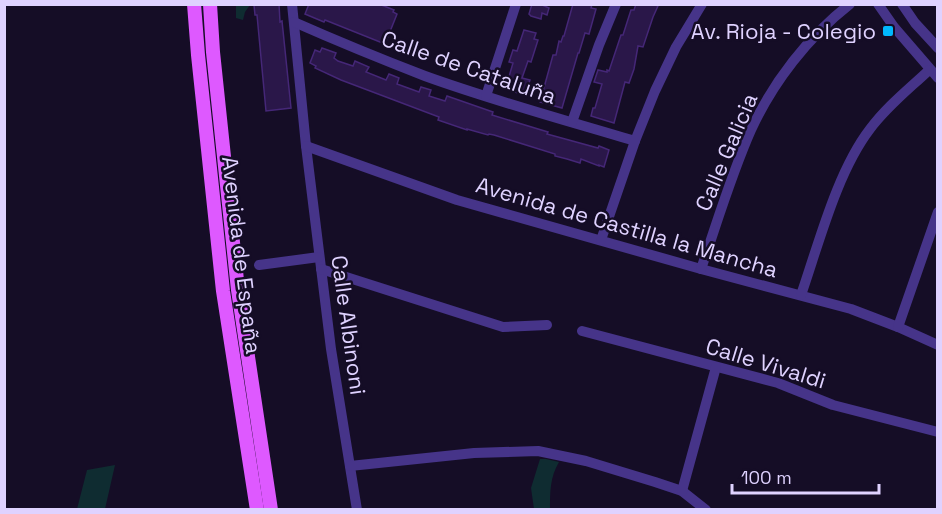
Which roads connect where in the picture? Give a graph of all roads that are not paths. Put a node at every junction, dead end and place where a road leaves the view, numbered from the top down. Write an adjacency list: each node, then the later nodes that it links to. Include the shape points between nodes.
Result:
1 (194, 4): 32 (main road, Avenida de España, via 223,291)
2 (210, 4): 33 (main road, Avenida de España, via 238,290)
3 (292, 4): 10 (street, Calle Albinoni)
4 (516, 4): 13 (street)
5 (616, 4): 14 (street)
6 (702, 4): 15 (street, via 672,56)
7 (850, 4): 22 (street, Calle Galicia, via 831,19 771,92 737,165)
8 (878, 4): 12 (street)
9 (902, 4): 11 (street)
10 (294, 22): 13 (street, Calle de Cataluña); 16 (street, Calle Albinoni)
11 (938, 48)
12 (933, 74): 23 (street, via 893,102 850,161)
13 (486, 96): 14 (street, Calle de Cataluña)
14 (572, 122): 15 (street, Calle de Cataluña)
15 (634, 141): 18 (street)
16 (306, 146): 18 (street, Avenida de Castilla la Mancha, via 457,200); 19 (street, Calle Albinoni)
17 (938, 212): 25 (street)
18 (601, 240): 22 (street, Avenida de Castilla la Mancha)
19 (319, 257): 20 (street); 21 (street, Calle Albinoni)
20 (259, 265)
21 (321, 269): 24 (street, via 503,327); 30 (street, Calle Albinoni)
22 (701, 269): 23 (street, Avenida de Castilla la Mancha)
23 (801, 295): 25 (street, Avenida de Castilla la Mancha)
24 (547, 325)
25 (898, 327): 27 (street, Avenida de Castilla la Mancha)
26 (582, 331): 28 (street, Calle Vivaldi)
27 (938, 345)
28 (716, 367): 29 (street, Calle Vivaldi, via 778,383 833,405); 31 (street)
29 (938, 432)
30 (350, 466): 31 (street, via 474,453 538,451 586,461); 34 (street, Calle Albinoni)
31 (682, 491): 35 (street)
32 (257, 510)
33 (271, 510)
34 (357, 510)
35 (706, 510)

